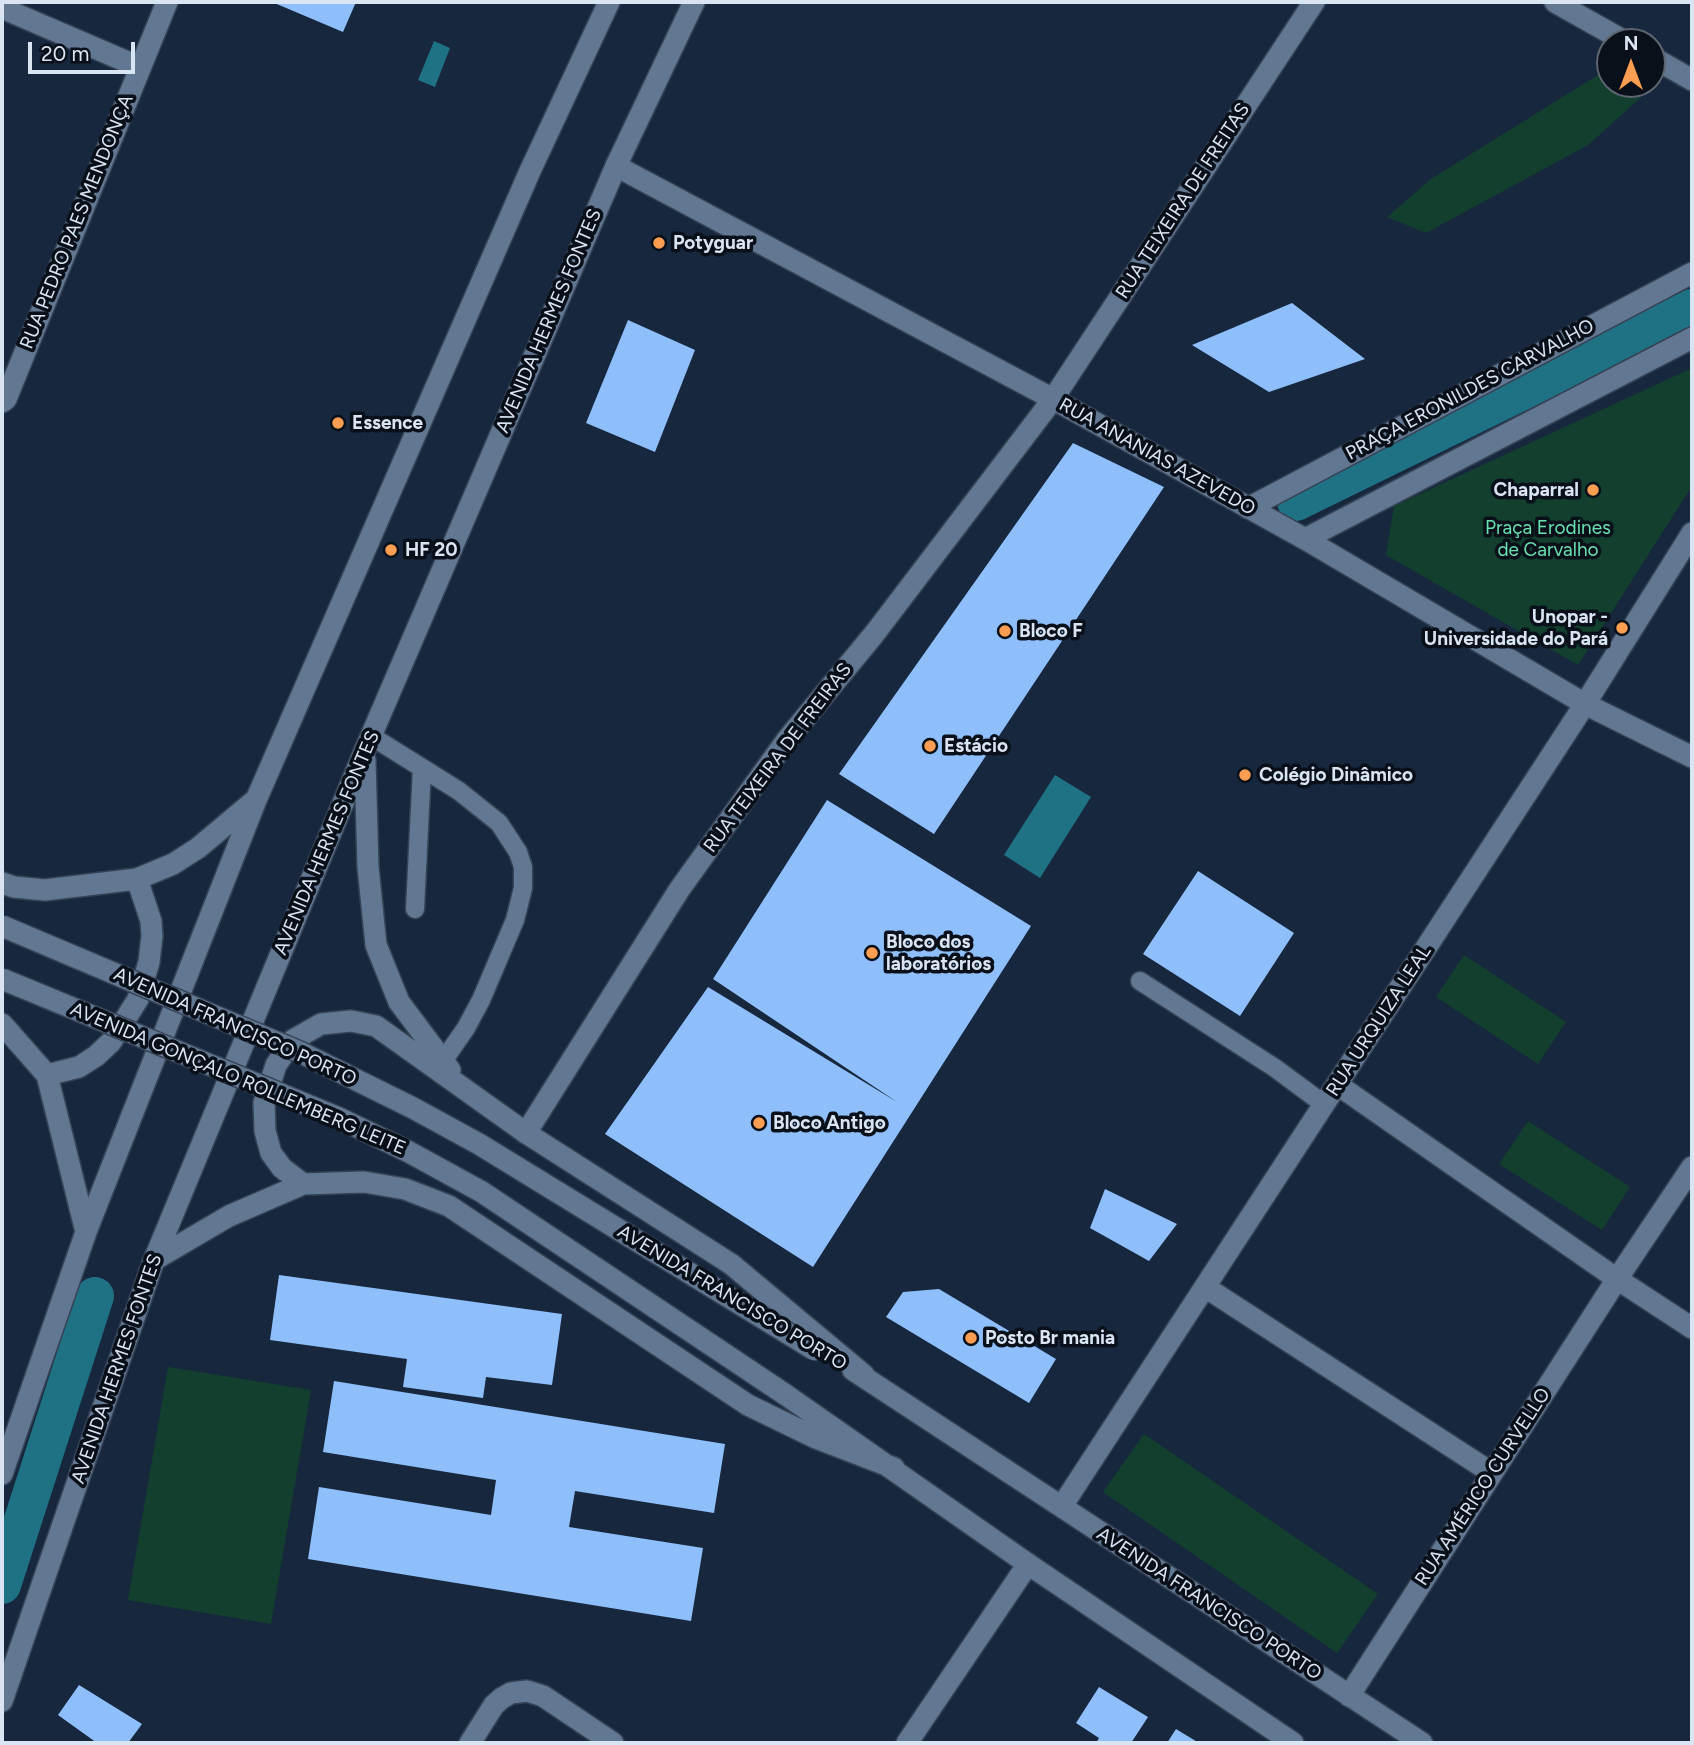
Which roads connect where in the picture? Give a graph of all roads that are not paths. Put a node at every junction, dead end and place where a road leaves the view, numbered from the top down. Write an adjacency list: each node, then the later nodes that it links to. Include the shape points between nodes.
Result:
1 (167, 2): 9 (main road, RUA PEDRO PAES MENDONÇA)
2 (609, 2): 23 (main road, via 530,171)
3 (694, 2): 11 (main road, AVENIDA HERMES FONTES)
4 (1314, 2): 14 (main road, RUA TEIXEIRA DE FREITAS)
5 (1555, 2): 7 (main road)
6 (2, 8): 9 (main road)
7 (1601, 28)
8 (1666, 65): 10 (main road)
9 (139, 67): 15 (main road, RUA PEDRO PAES MENDONÇA)
10 (1692, 80)
11 (616, 166): 14 (main road, RUA ANANIAS AZEVEDO); 20 (main road, AVENIDA HERMES FONTES)
12 (1692, 273): 16 (main road, PRAÇA ERONILDES CARVALHO)
13 (1692, 338): 18 (main road)
14 (1053, 399): 16 (main road, RUA ANANIAS AZEVEDO); 36 (main road, RUA TEIXEIRA DE FREIRAS, via 875,633 786,741 684,882)
15 (2, 402)
16 (1248, 508): 18 (main road, RUA ANANIAS AZEVEDO)
17 (1692, 533): 19 (main road, RUA URQUIZA LEAL)
18 (1305, 539): 19 (main road, RUA ANANIAS AZEVEDO)
19 (1585, 704): 21 (main road, RUA ANANIAS AZEVEDO); 33 (main road, RUA URQUIZA LEAL)
20 (368, 743): 22 (lane); 31 (main road, via 368,867 376,945 399,1002); 40 (main road, AVENIDA HERMES FONTES)
21 (1692, 757)
22 (422, 768): 26 (lane); 31 (lane, via 499,823 523,867 515,919 481,1000)
23 (256, 800): 24 (main road, via 198,848); 39 (main road)
24 (137, 879): 25 (main road, via 45,890); 32 (main road, via 152,936 138,999 111,1042 96,1056 79,1067)
25 (2, 883)
26 (415, 909)
27 (2, 926): 44 (main road, AVENIDA FRANCISCO PORTO, bridge, via 302,1053 413,1108)
28 (2, 979): 45 (main road, AVENIDA GONÇALO ROLLEMBERG LEITE, bridge, via 339,1118 482,1192)
29 (1140, 981): 35 (lane)
30 (2, 1024): 32 (main road)
31 (443, 1060): 34 (main road)
32 (47, 1075): 39 (main road)
33 (1338, 1085): 35 (main road, RUA URQUIZA LEAL); 41 (main road)
34 (462, 1086): 36 (main road); 38 (main road, via 376,1026 351,1021 321,1024 293,1040 276,1065 268,1090 265,1131 271,1153)
35 (1325, 1105): 42 (main road, RUA URQUIZA LEAL)
36 (526, 1133): 44 (main road, via 731,1264)
37 (1692, 1167): 41 (main road, RUA AMÉRICO CURVELLO)
38 (303, 1184): 40 (main road, via 229,1216); 45 (main road, via 364,1182 405,1189 449,1206 748,1405)
39 (86, 1232): 47 (main road)
40 (154, 1260): 51 (main road, AVENIDA HERMES FONTES)
41 (1617, 1279): 43 (main road); 46 (main road, RUA AMÉRICO CURVELLO)
42 (1205, 1287): 46 (main road); 48 (main road, RUA URQUIZA LEAL)
43 (1692, 1328)
44 (864, 1376): 48 (main road, AVENIDA FRANCISCO PORTO)
45 (894, 1468): 49 (main road)
46 (1492, 1473): 50 (main road, RUA AMÉRICO CURVELLO)
47 (2, 1474)
48 (1062, 1506): 50 (main road, AVENIDA FRANCISCO PORTO)
49 (1028, 1563): 54 (main road); 55 (main road)
50 (1349, 1696): 56 (main road, AVENIDA FRANCISCO PORTO)
51 (2, 1701)
52 (470, 1743): 53 (main road, via 494,1705 511,1693 527,1692 543,1696)
53 (613, 1743)
54 (908, 1743)
55 (1293, 1743)
56 (1422, 1743)

